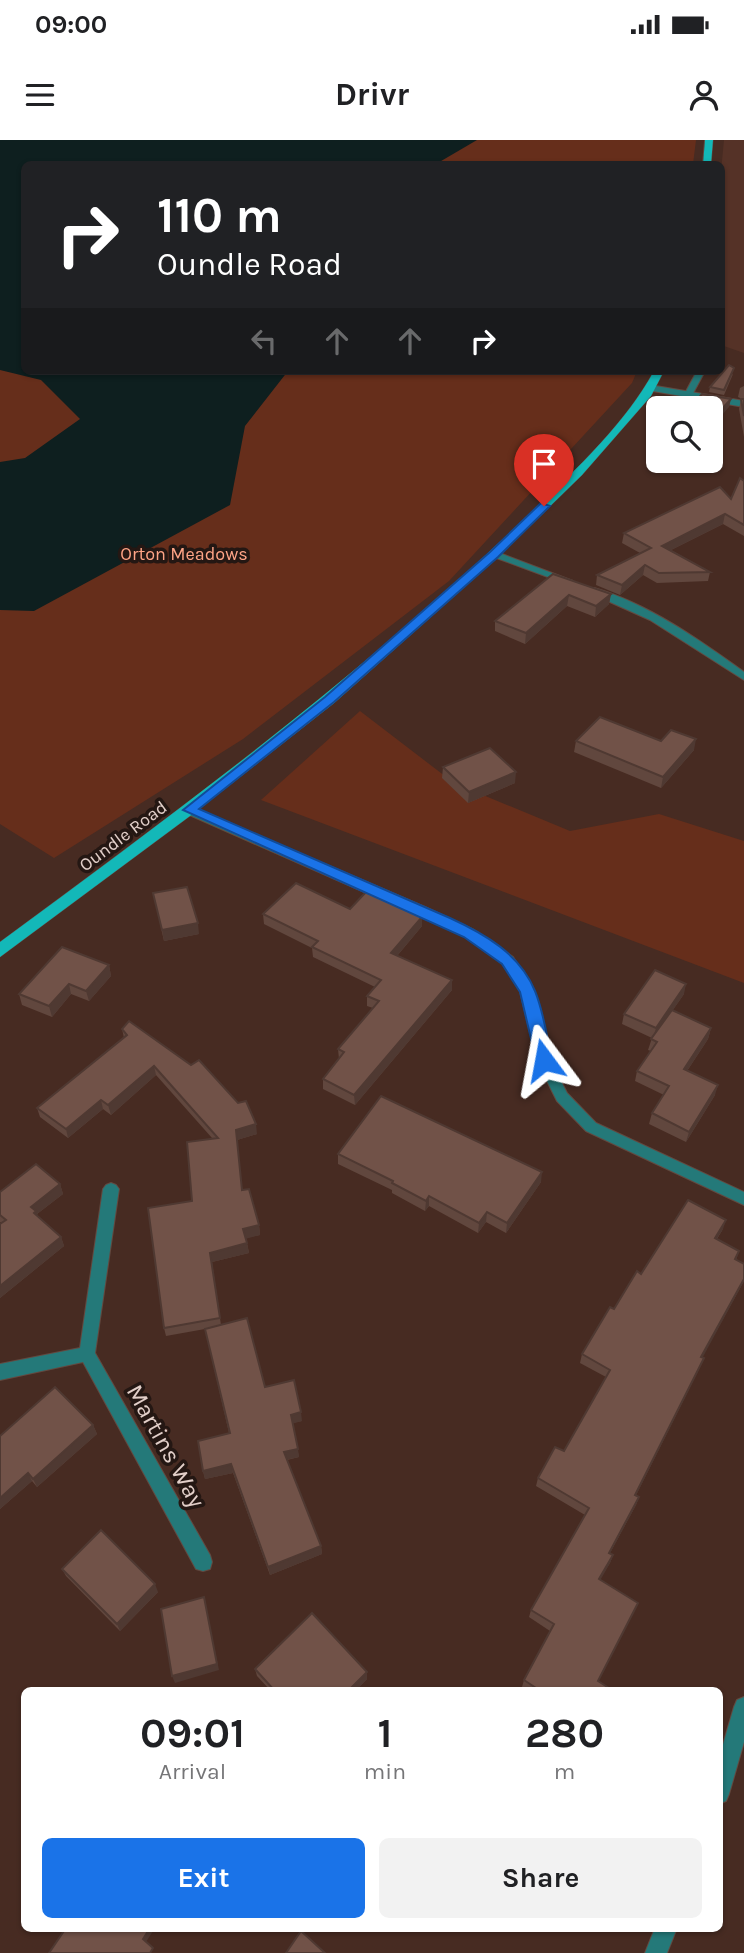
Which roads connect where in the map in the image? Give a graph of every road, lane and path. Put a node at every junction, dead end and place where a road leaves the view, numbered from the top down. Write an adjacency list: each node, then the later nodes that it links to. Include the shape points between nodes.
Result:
1 (709, 140): 2 (main road)
2 (707, 161)
3 (657, 375): 5 (main road, Oundle Road)
4 (699, 375): 6 (street)
5 (650, 388): 6 (street); 8 (main road, Oundle Road, via 578,473)
6 (690, 395): 7 (street)
7 (744, 404)
8 (494, 554): 9 (street, via 612,597 701,646); 10 (main road, Oundle Road, via 329,700)
9 (744, 677)
10 (189, 810): 11 (main road, Oundle Road); 13 (street, via 421,910 469,933 508,960 527,992 544,1060 562,1097 591,1127)
11 (0, 951)
12 (111, 1189): 14 (street)
13 (744, 1199)
14 (87, 1354): 15 (street); 16 (street, Martins Way)
15 (0, 1372)
16 (203, 1562)
17 (744, 1707): 18 (street)
18 (723, 1780)
19 (664, 1932): 20 (street)
20 (656, 1953)

